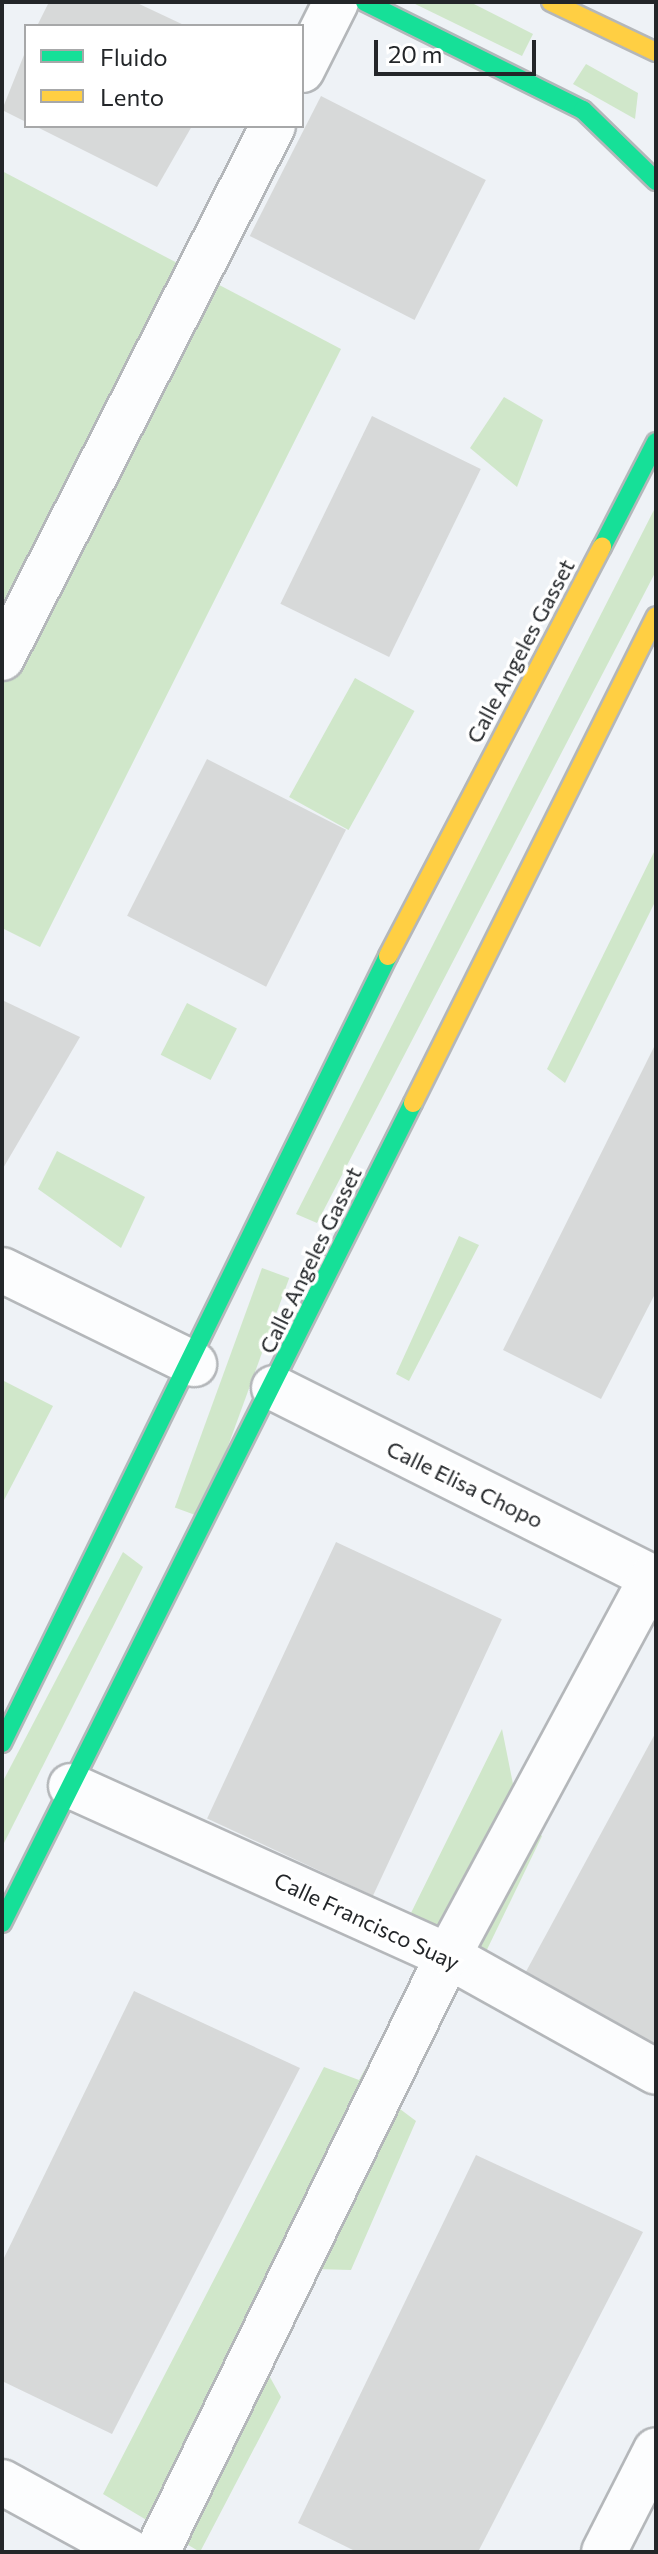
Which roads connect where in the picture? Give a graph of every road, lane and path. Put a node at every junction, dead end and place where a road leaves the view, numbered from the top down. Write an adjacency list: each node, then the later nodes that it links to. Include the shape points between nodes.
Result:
1 (336, 2): 5 (street)
2 (365, 2): 7 (street, via 583,110)
3 (551, 2): 4 (street)
4 (656, 52)
5 (304, 66)
6 (272, 128): 10 (street)
7 (656, 181)
8 (656, 442): 12 (street, Calle Angeles Gasset, via 344,1041)
9 (656, 616): 13 (street, Calle Angeles Gasset)
10 (2, 658)
11 (2, 1270): 12 (street)
12 (194, 1364): 15 (street, Calle Angeles Gasset)
13 (274, 1388): 14 (street, Calle Elisa Chopo); 16 (street, Calle Angeles Gasset)
14 (654, 1578): 18 (street)
15 (2, 1743)
16 (71, 1786): 17 (street, Calle Angeles Gasset); 18 (street, Calle Francisco Suay)
17 (2, 1923)
18 (448, 1956): 19 (street, Calle Francisco Suay); 23 (street)
19 (656, 2072)
20 (656, 2450): 24 (street)
21 (2, 2482): 22 (street)
22 (130, 2552)
23 (157, 2552)
24 (604, 2552)

